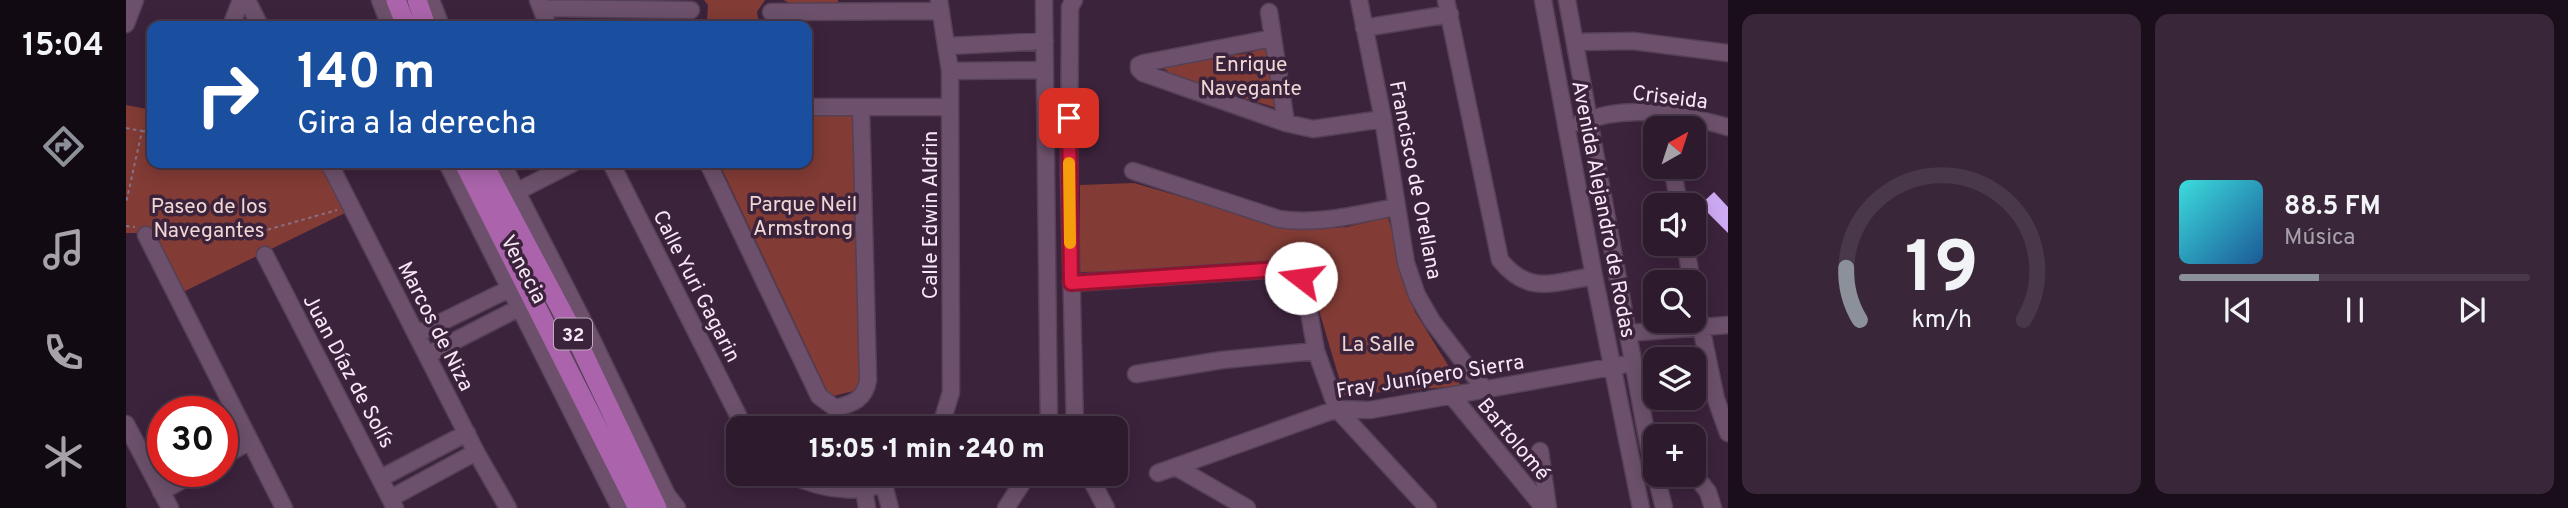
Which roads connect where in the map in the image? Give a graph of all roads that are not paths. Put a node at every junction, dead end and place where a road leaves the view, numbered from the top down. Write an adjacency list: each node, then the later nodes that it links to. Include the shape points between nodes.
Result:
1 (135, 0): 26 (street)
2 (242, 0): 19 (street)
3 (247, 0): 20 (street)
4 (380, 0): 21 (street)
5 (396, 0): 22 (main road)
6 (416, 0): 23 (main road)
7 (431, 0): 24 (street)
8 (1359, 0): 27 (street, Francisco de Orellana)
9 (1543, 0): 44 (street, Avenida Alejandro de Rodas)
10 (1567, 0): 30 (street, Avenida Alejandro de Rodas)
11 (539, 4): 16 (street); 25 (street)
12 (1045, 4): 13 (street); 29 (street)
13 (1072, 4): 60 (street)
14 (940, 6): 17 (street); 31 (street, Calle Edwin Aldrin)
15 (1448, 7): 27 (street); 59 (street, via 1500,260 1514,276 1532,285)
16 (691, 10)
17 (771, 12)
18 (1269, 12): 28 (street)
19 (233, 21)
20 (258, 21)
21 (388, 21)
22 (404, 21)
23 (424, 21)
24 (439, 21)
25 (546, 21)
26 (126, 24)
27 (1364, 28): 39 (street, Francisco de Orellana)
28 (1273, 38): 41 (street); 41 (street, via 1139,65 1139,69)
29 (1045, 41): 31 (street); 33 (street)
30 (1576, 42): 32 (street, via 1633,41); 40 (street, Avenida Alejandro de Rodas)
31 (948, 46): 34 (street, Calle Edwin Aldrin)
32 (1728, 54)
33 (1045, 70): 34 (street); 83 (street)
34 (950, 71): 36 (street, Calle Edwin Aldrin)
35 (812, 107): 37 (street)
36 (950, 107): 37 (street); 82 (street, Calle Edwin Aldrin, via 951,392)
37 (862, 108): 52 (street, via 869,380 862,397 846,405 835,408 819,396)
38 (1643, 117): 40 (street, Criseida, via 1622,113)
39 (1383, 119): 41 (street, via 1313,129); 55 (street, Francisco de Orellana)
40 (1587, 120): 44 (street, Criseida); 67 (street, Avenida Alejandro de Rodas)
41 (1286, 123)
42 (1706, 125): 43 (street, Criseida)
43 (1728, 127)
44 (1568, 128): 59 (street, Avenida Alejandro de Rodas)
45 (331, 168): 69 (street, Marcos de Niza)
46 (449, 168): 61 (street, Venecia)
47 (467, 168): 77 (main road, 32)
48 (486, 168): 65 (main road, 32)
49 (508, 168): 54 (street)
50 (563, 168): 54 (street)
51 (614, 168): 81 (street, Calle Yuri Gagarin)
52 (710, 168)
53 (1133, 171): 55 (street, via 1298,222)
54 (516, 192): 57 (street)
55 (1396, 207): 76 (street, Francisco de Orellana, via 1417,295)
56 (147, 231): 85 (street)
57 (547, 254): 65 (main road); 75 (street)
58 (265, 255): 97 (street, Juan Díaz de Solís)
59 (1594, 276): 73 (street, Avenida Alejandro de Rodas)
60 (1071, 283): 70 (street, via 1279,269 1297,272 1304,285); 84 (street)
61 (509, 289): 62 (street, Venecia); 69 (street)
62 (522, 313): 71 (street); 77 (main road); 112 (street, Venecia)
63 (1728, 325): 64 (street)
64 (1706, 327)
65 (573, 332): 75 (main road); 114 (main road, 32)
66 (1643, 332): 67 (street)
67 (1629, 333): 72 (street, Avenida Alejandro de Rodas)
68 (1702, 333): 79 (street)
69 (417, 334): 71 (street, Marcos de Niza)
70 (1316, 351): 74 (street); 80 (street)
71 (427, 355): 88 (street, Marcos de Niza)
72 (1634, 363): 73 (street, Fray Junípero Sierra); 87 (street, Avenida Alejandro de Rodas)
73 (1612, 367): 76 (street, Fray Junípero Sierra); 123 (street, Avenida Alejandro de Rodas)
74 (1136, 373)
75 (614, 385): 115 (street)
76 (1485, 390): 78 (street, Fray Junípero Sierra)
77 (580, 394): 113 (main road, 32)
78 (1452, 396): 80 (street, Fray Junípero Sierra, via 1370,410); 122 (street, Bartolomé)
79 (1722, 398): 89 (street)
80 (1337, 409): 95 (street, Fray Junípero Sierra); 121 (street)
81 (738, 416)
82 (944, 416)
83 (1050, 416)
84 (1074, 416)
85 (240, 421): 90 (street)
86 (126, 424): 94 (street)
87 (1647, 424)
88 (467, 433): 93 (street, Marcos de Niza); 97 (street)
89 (1728, 433)
90 (250, 441): 91 (street); 110 (street)
91 (238, 448)
92 (1540, 451): 122 (street, Bartolomé)
93 (476, 452): 108 (street); 111 (street, Marcos de Niza)
94 (147, 454)
95 (1177, 467): 96 (street, Fray Junípero Sierra); 120 (street)
96 (1158, 473)
97 (381, 478): 108 (street, Juan Díaz de Solís)
98 (826, 486): 106 (street)
99 (878, 486): 106 (street)
100 (1020, 486): 118 (street)
101 (1094, 486): 119 (street)
102 (160, 487): 107 (street)
103 (170, 487): 107 (street)
104 (1660, 487): 124 (street, Avenida Alejandro de Rodas)
105 (1705, 487): 125 (street)
106 (874, 488): 116 (street); 117 (street)
107 (161, 492): 109 (street)
108 (393, 503)
109 (170, 508)
110 (284, 508)
111 (508, 508)
112 (620, 508)
113 (638, 508)
114 (657, 508)
115 (677, 508)
116 (867, 508)
117 (890, 508)
118 (1006, 508)
119 (1106, 508)
120 (1247, 508)
121 (1428, 508)
122 (1546, 508)
123 (1642, 508)
124 (1664, 508)
125 (1713, 508)

